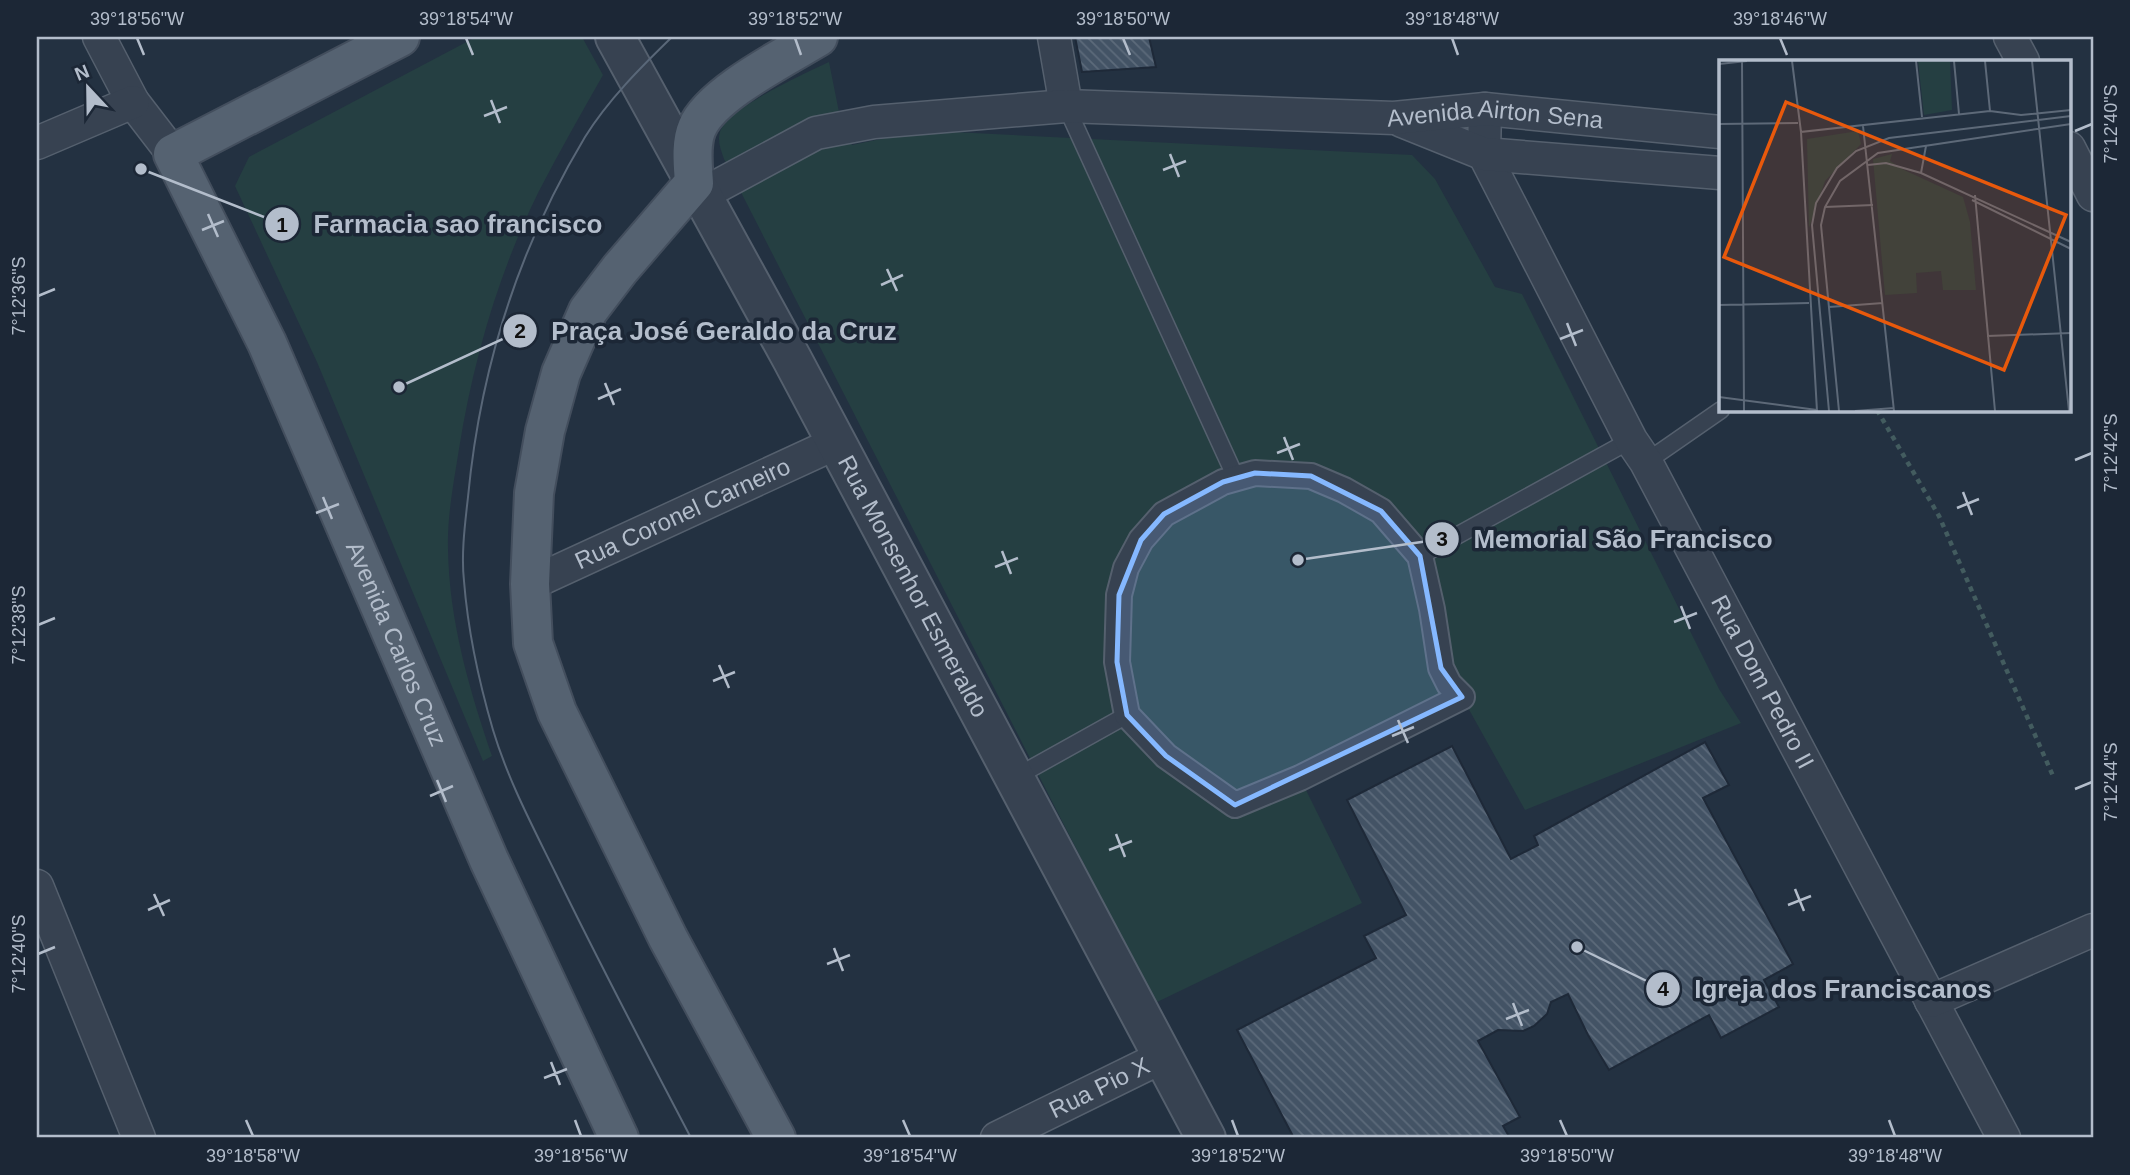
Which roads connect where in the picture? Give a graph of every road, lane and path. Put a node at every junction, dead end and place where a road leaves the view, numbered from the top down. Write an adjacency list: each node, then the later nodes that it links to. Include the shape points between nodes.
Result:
1 (99, 37): 8 (street)
2 (400, 37): 15 (main road)
3 (615, 37): 18 (street, Rua Monsenhor Esmeraldo)
4 (818, 37): 18 (main road, via 709,108 696,130)
5 (1054, 37): 9 (street)
6 (2010, 37): 7 (street)
7 (2022, 60)
8 (133, 102): 13 (street); 15 (street)
9 (1066, 106): 11 (street); 18 (street, via 874,121 817,133); 26 (lane)
10 (1485, 109): 11 (street, Avenida Airton Sena); 12 (street, Avenida Airton Sena); 14 (street, Rua Dom Pedro II)
11 (1394, 118): 14 (street, Avenida Airton Sena)
12 (1719, 132)
13 (37, 143)
14 (1484, 153): 17 (street, Avenida Airton Sena); 25 (street, Rua Dom Pedro II)
15 (173, 154): 37 (main road, Avenida Carlos Cruz, via 267,343 489,860)
16 (2077, 161): 19 (street)
17 (1719, 173)
18 (697, 189): 24 (street, Rua Monsenhor Esmeraldo); 28 (main road, via 620,269 588,311 561,373 534,493)
19 (2093, 195)
20 (2070, 199): 21 (street)
21 (2093, 201)
22 (1719, 411): 25 (lane)
23 (1878, 411): 30 (path, via 1939,516)
24 (836, 443): 28 (street, Rua Coronel Carneiro); 31 (street, Rua Monsenhor Esmeraldo)
25 (1639, 451): 27 (lane); 34 (street, Rua Dom Pedro II)
26 (1236, 478): 27 (street, via 1255,473 1311,476 1344,489 1381,511); 29 (street, via 1164,514 1141,540 1126,568 1119,595 1117,662)
27 (1420, 556): 29 (street, via 1441,668 1462,697 1300,778 1235,805 1166,756)
28 (530, 584): 38 (main road, via 533,643 556,712 668,938)
29 (1127, 715): 31 (lane)
30 (2053, 776)
31 (1014, 778): 35 (street, Rua Monsenhor Esmeraldo)
32 (37, 886): 36 (street)
33 (2093, 930): 34 (street)
34 (1931, 1001): 41 (street, Rua Dom Pedro II)
35 (1163, 1057): 39 (street, Rua Pio X); 40 (street, Rua Monsenhor Esmeraldo)
36 (139, 1138)
37 (619, 1138)
38 (776, 1138)
39 (997, 1138)
40 (1206, 1138)
41 (2004, 1138)

